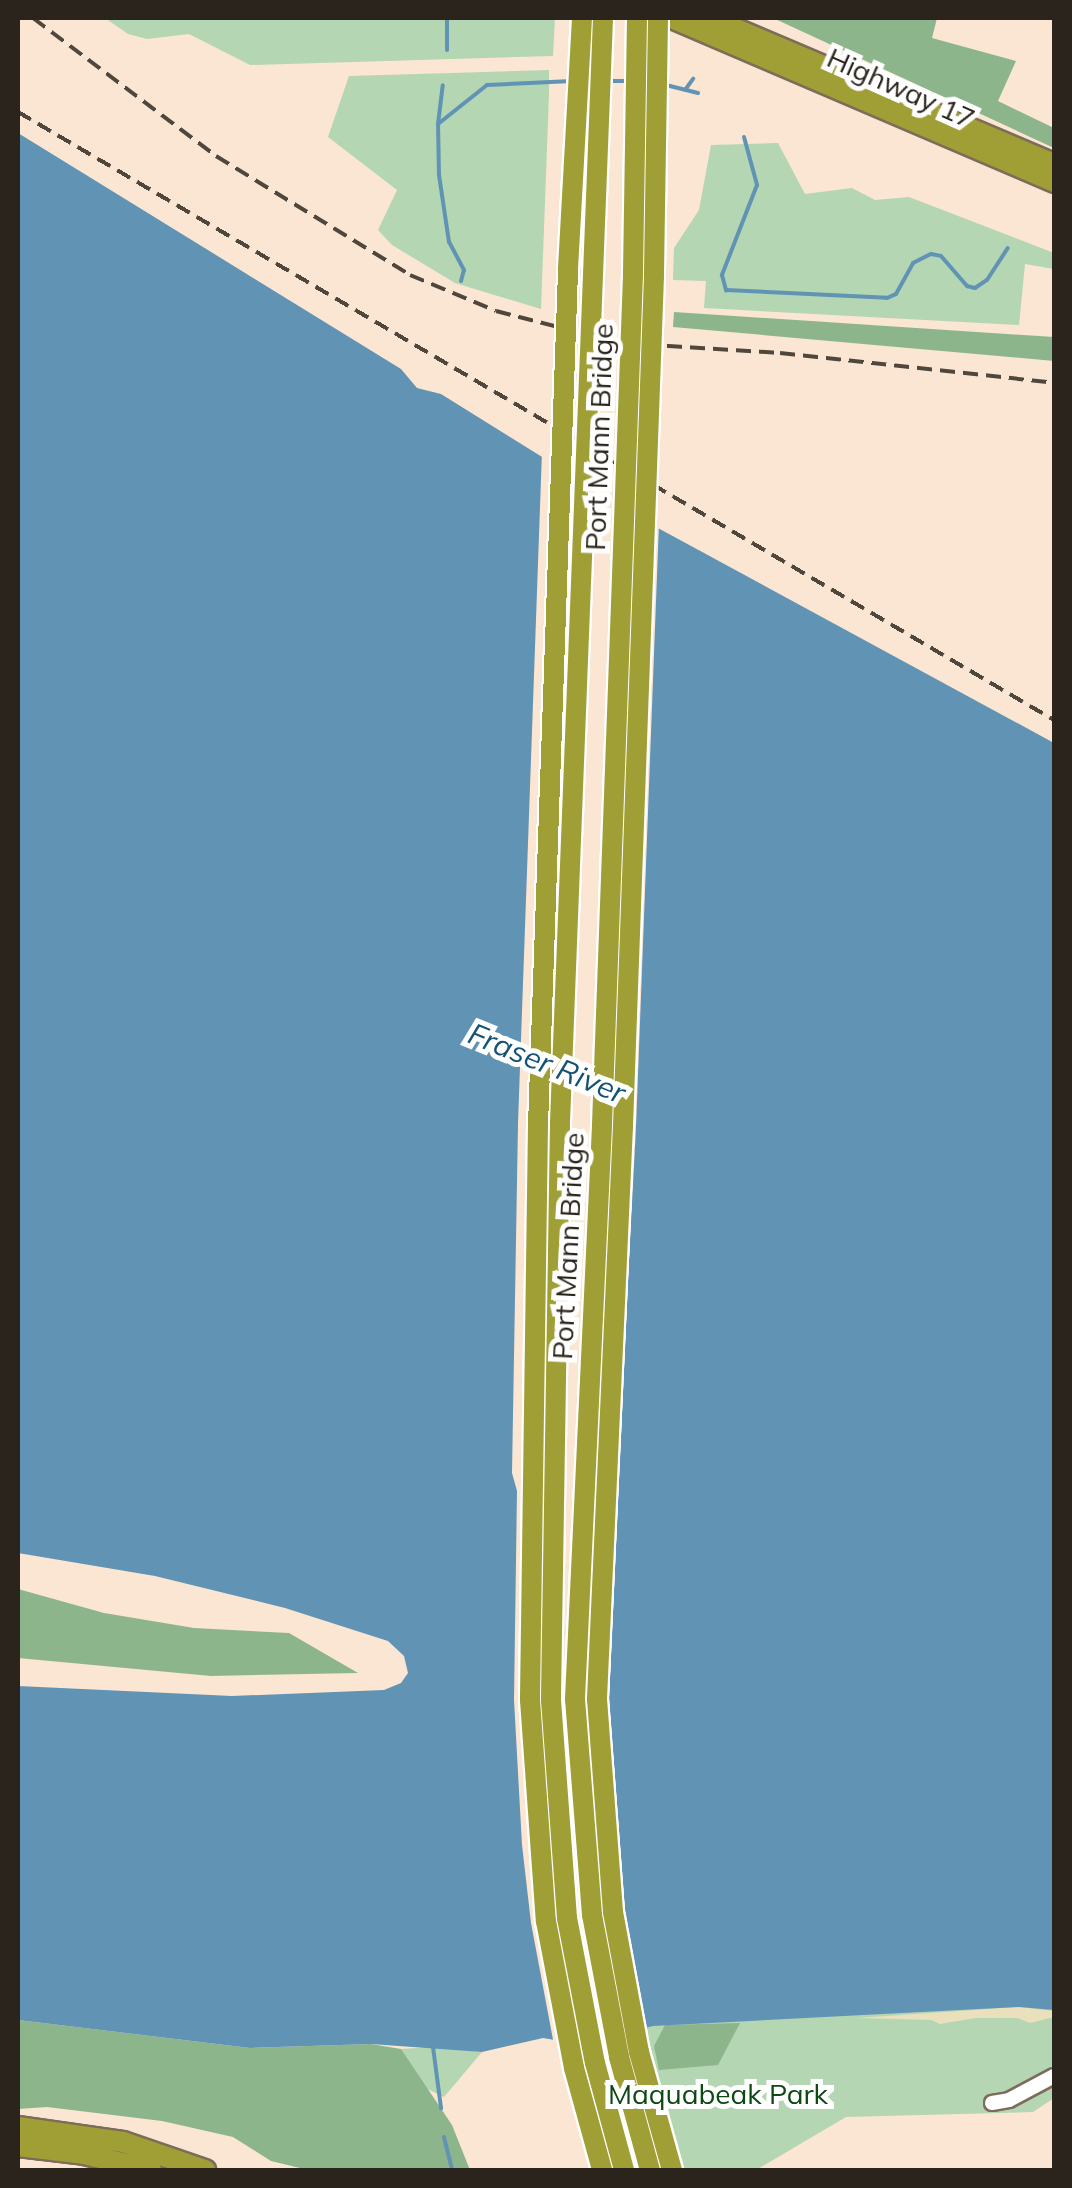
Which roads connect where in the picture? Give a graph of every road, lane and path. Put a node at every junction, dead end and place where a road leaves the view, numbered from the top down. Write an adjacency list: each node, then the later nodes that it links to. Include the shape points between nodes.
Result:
1 (582, 18): 15 (highway, bridge, via 538,1124 530,1700 546,1921)
2 (604, 18): 16 (highway, Port Mann Bridge, bridge, via 560,1105 551,1700 568,1918 595,2063)
3 (637, 18): 17 (highway, Port Mann Bridge, bridge, via 602,1126 575,1699 592,1915 619,2058)
4 (658, 18): 18 (highway, bridge, via 654,276 596,1699 612,1912 639,2052)
5 (672, 18): 8 (highway, Highway 17)
6 (710, 18): 7 (highway, Highway 17)
7 (1054, 164)
8 (1054, 182)
9 (1054, 2076): 10 (street)
10 (992, 2102)
11 (18, 2127): 14 (highway, via 122,2142)
12 (18, 2146): 13 (highway)
13 (150, 2170)
14 (205, 2170)
15 (602, 2170)
16 (624, 2170)
17 (650, 2170)
18 (672, 2170)

